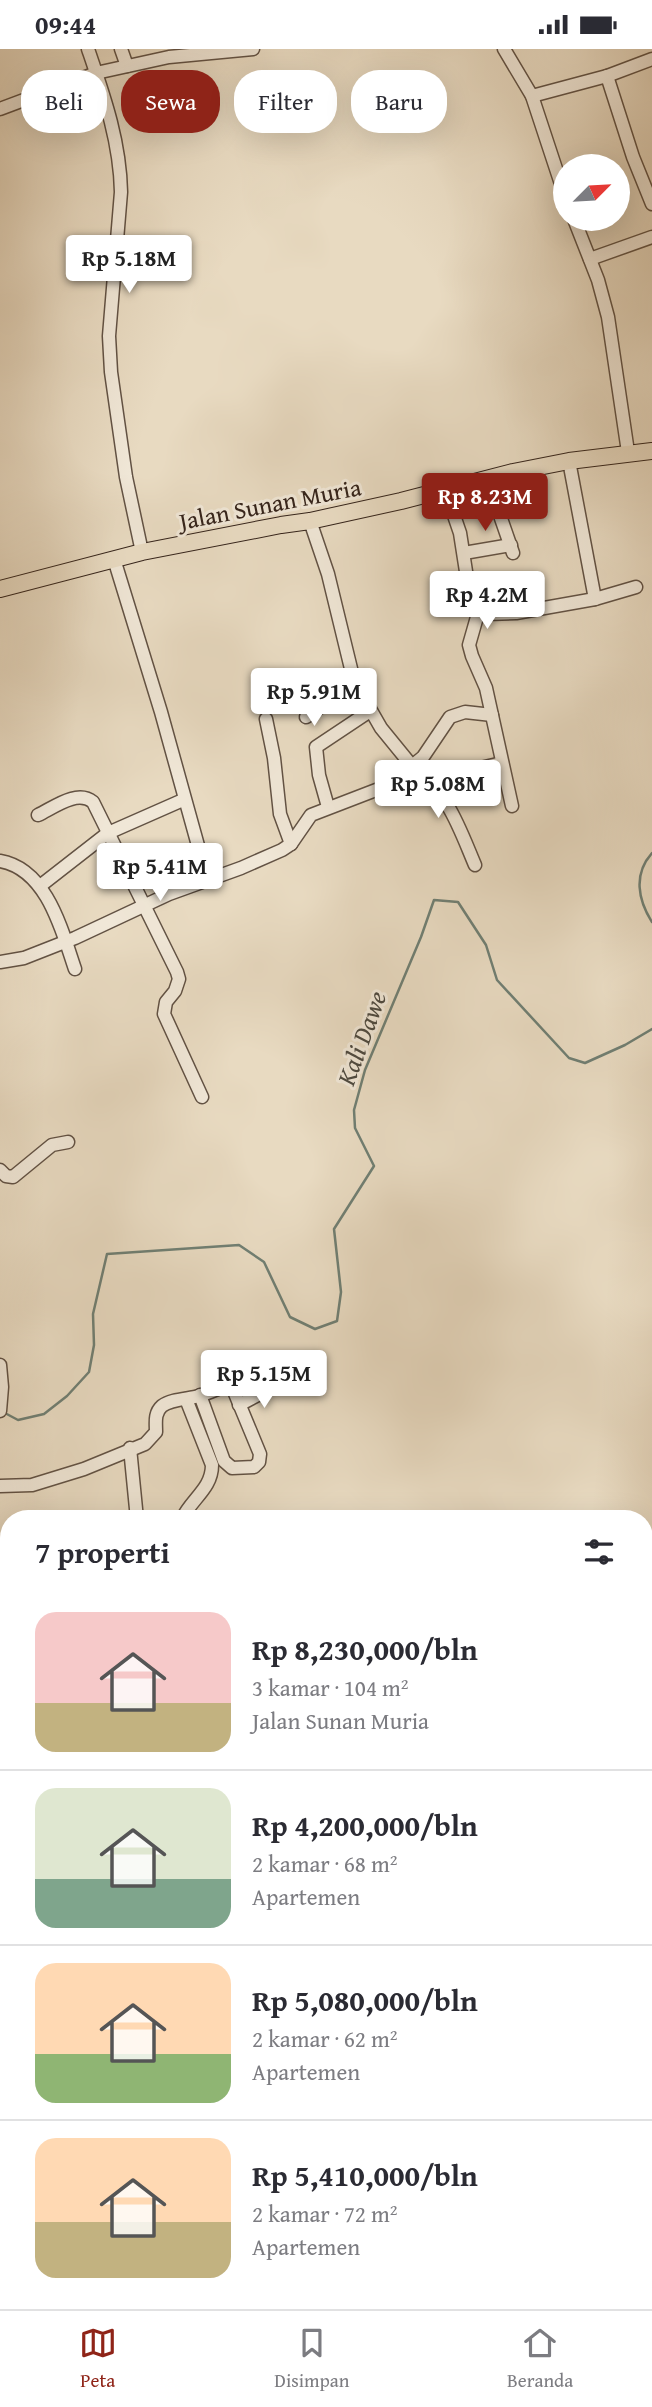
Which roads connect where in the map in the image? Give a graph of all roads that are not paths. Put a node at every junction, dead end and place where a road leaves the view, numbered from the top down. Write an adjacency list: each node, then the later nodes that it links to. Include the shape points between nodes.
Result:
1 (88, 49): 7 (street)
2 (121, 49): 6 (street)
3 (253, 49): 6 (street)
4 (505, 49): 10 (street)
5 (651, 65): 9 (street)
6 (127, 66): 8 (street)
7 (95, 70)
8 (107, 71)
9 (607, 76): 10 (street); 15 (street, via 633,157)
10 (532, 96): 14 (street)
11 (21, 101): 12 (street)
12 (0, 109)
13 (107, 110): 26 (street, via 121,169 109,336 111,372)
14 (553, 160)
15 (649, 188): 16 (street)
16 (652, 204)
17 (579, 231): 19 (street)
18 (652, 237): 19 (street)
19 (590, 259): 21 (street, via 608,317)
20 (652, 451): 21 (main road, Jalan Sunan Muria)
21 (628, 452): 22 (main road, Jalan Sunan Muria)
22 (569, 461): 23 (main road, Jalan Sunan Muria); 31 (street)
23 (487, 478): 24 (main road, Jalan Sunan Muria); 27 (street, via 512,549)
24 (445, 489): 25 (main road, Jalan Sunan Muria); 27 (street)
25 (310, 521): 26 (main road, Jalan Sunan Muria); 33 (street)
26 (142, 552): 28 (main road, Jalan Sunan Muria)
27 (464, 553): 32 (street, via 470,597)
28 (114, 559): 30 (main road, Jalan Sunan Muria); 41 (street)
29 (636, 587): 31 (street)
30 (0, 589)
31 (596, 599): 32 (street, via 516,613)
32 (478, 610): 35 (street, via 469,645)
33 (354, 681): 34 (street); 36 (street)
34 (370, 711): 39 (street); 43 (street, via 316,747)
35 (492, 715): 38 (street); 39 (street, via 465,712 450,717)
36 (306, 717)
37 (266, 719): 46 (street, via 280,814)
38 (502, 763): 40 (street); 42 (street)
39 (412, 766): 40 (street); 43 (street, via 389,785)
40 (429, 780): 48 (street, via 447,801)
41 (183, 800): 45 (street); 49 (street)
42 (512, 806)
43 (328, 807): 46 (street, via 311,815)
44 (38, 815): 45 (street, via 75,797 88,798)
45 (108, 833): 50 (street); 51 (street)
46 (291, 845): 49 (street)
47 (0, 861): 50 (street, via 14,865)
48 (475, 865)
49 (207, 879): 51 (street)
50 (40, 886): 52 (street)
51 (143, 906): 52 (street); 55 (street, via 177,972 179,979 164,1014)
52 (66, 942): 53 (street); 54 (street)
53 (0, 962)
54 (75, 969)
55 (202, 1097)
56 (68, 1142): 57 (street, via 52,1145 13,1177)
57 (0, 1170)
58 (271, 1364): 60 (street)
59 (0, 1365): 65 (street)
60 (231, 1384): 62 (street); 64 (street)
61 (273, 1387): 64 (street)
62 (200, 1395): 63 (street); 64 (street, via 224,1461 242,1469 254,1467 260,1454)
63 (186, 1399): 66 (street, via 159,1408 152,1439); 69 (street, via 212,1465 209,1483)
64 (239, 1405)
65 (1, 1406)
66 (130, 1448): 67 (street, via 85,1469 32,1485); 68 (street)
67 (0, 1486)
68 (136, 1510)
69 (187, 1510)

